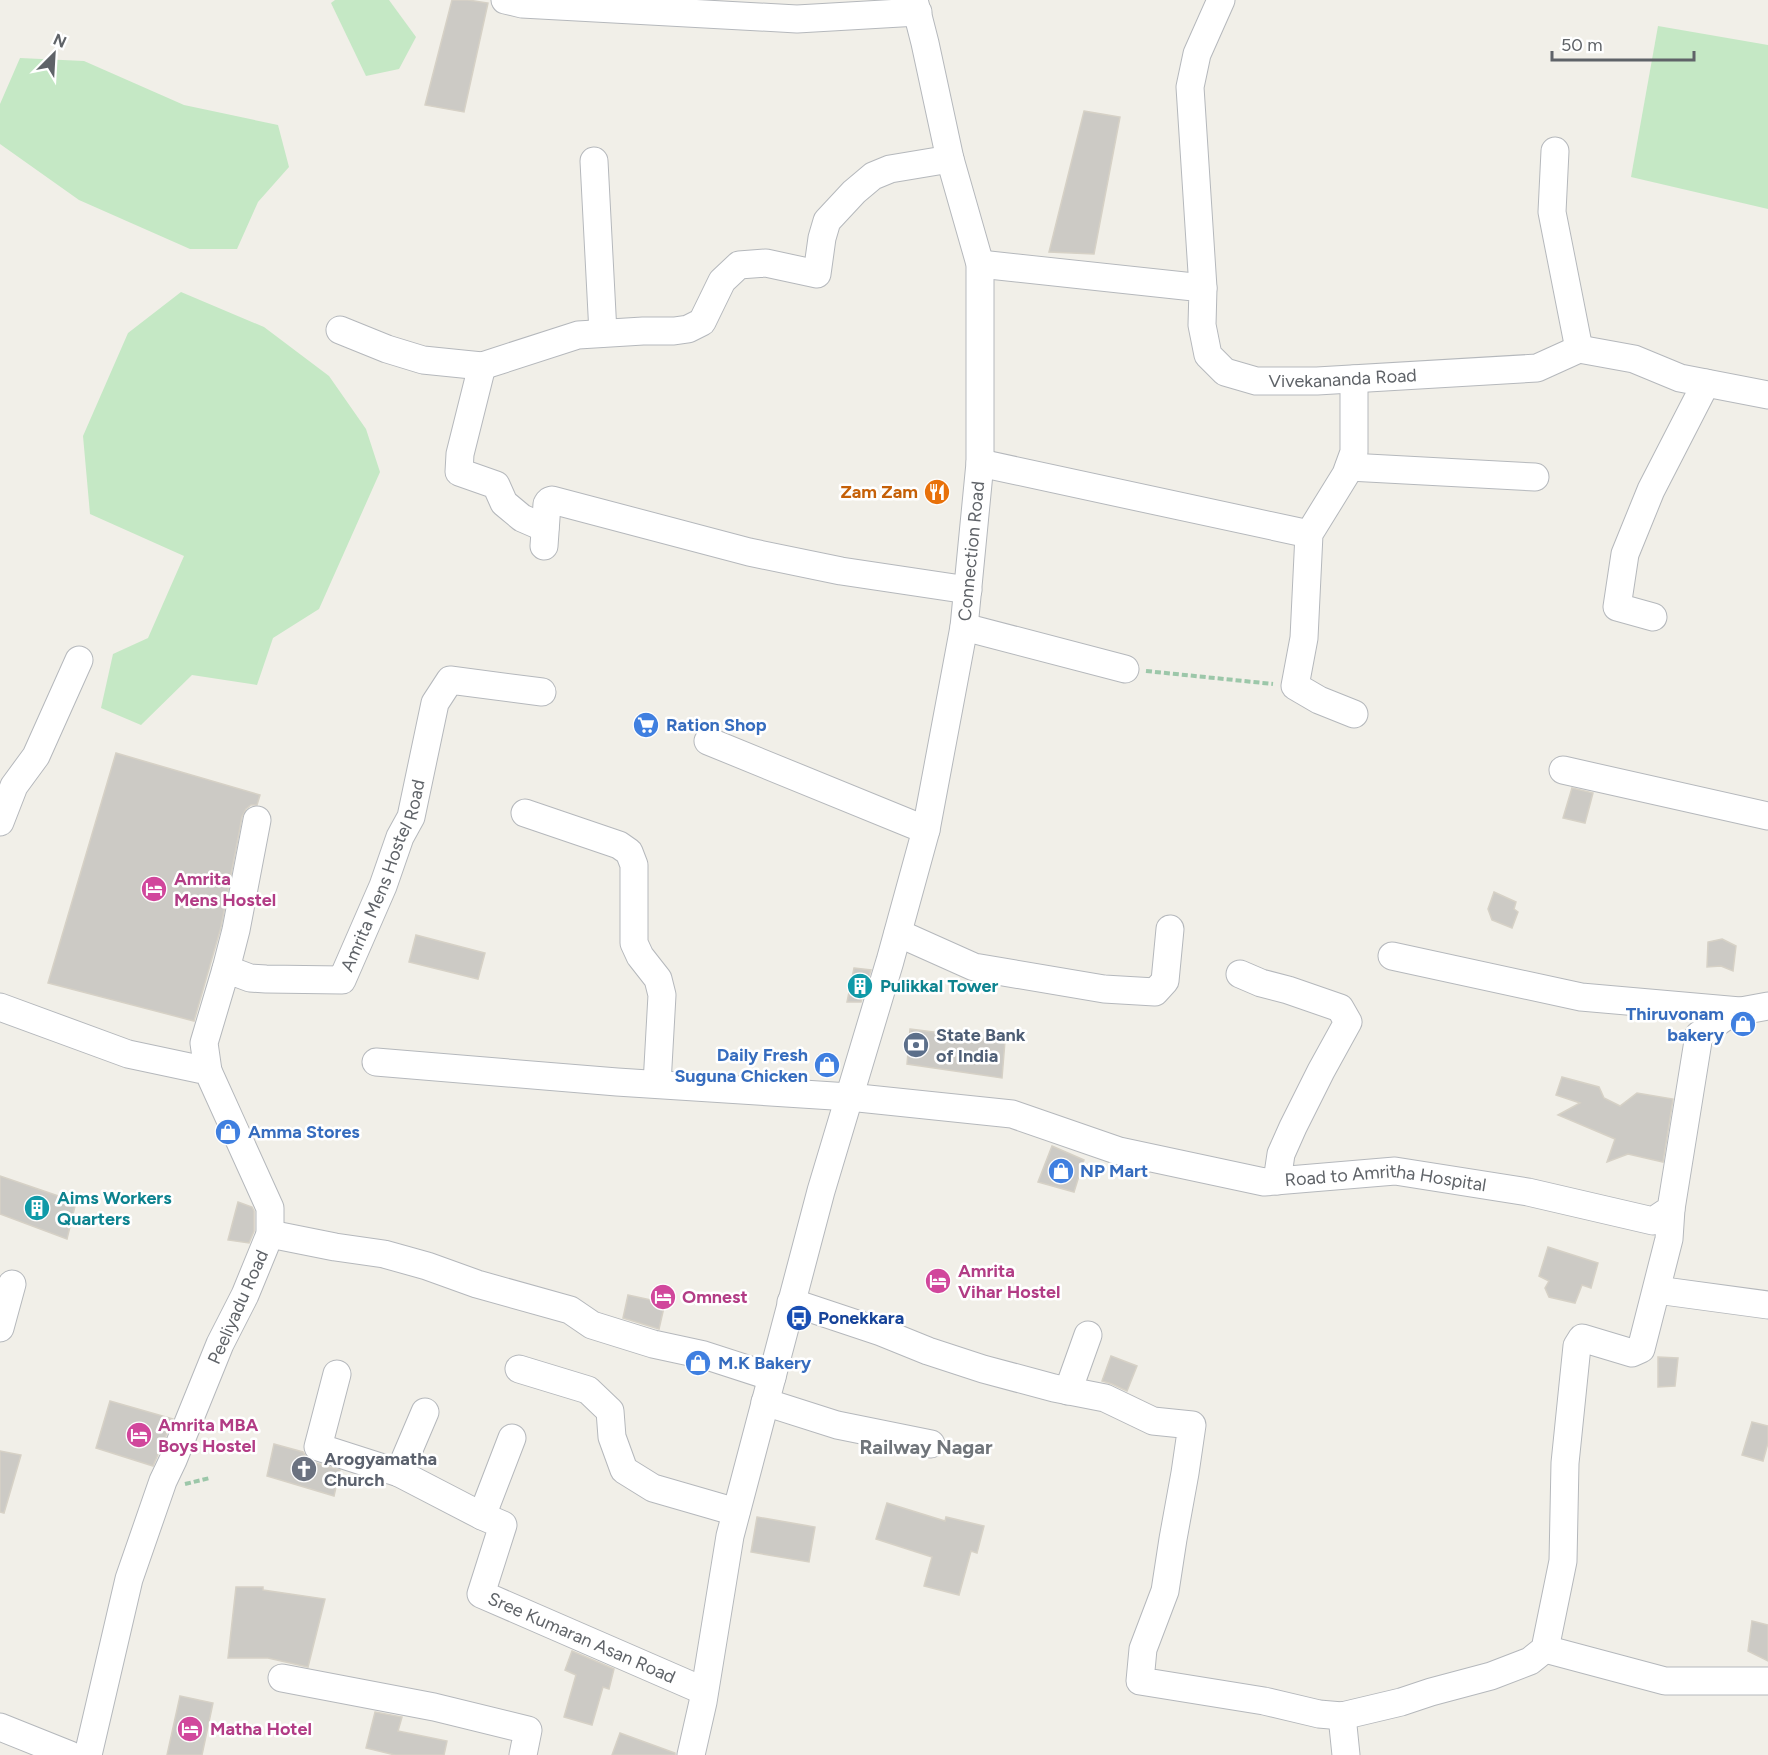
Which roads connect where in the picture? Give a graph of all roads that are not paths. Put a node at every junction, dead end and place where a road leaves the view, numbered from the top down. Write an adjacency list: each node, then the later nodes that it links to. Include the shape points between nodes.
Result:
1 (505, 0): 3 (street, via 797,19)
2 (1221, 0): 8 (street, Vivekananda Road, via 1197,54 1190,87)
3 (916, 6): 5 (street, Connection Road)
4 (1555, 152): 11 (street, via 1552,212)
5 (950, 159): 7 (street, Connection Road); 10 (street, via 890,169 873,176 854,192 827,220 818,274 766,263 739,265 722,280 702,322 674,332)
6 (594, 161): 10 (street)
7 (980, 264): 8 (street); 16 (street, Connection Road)
8 (1203, 288): 13 (street, Vivekananda Road, via 1202,325 1208,355 1225,372 1256,381)
9 (340, 330): 12 (street, via 423,360)
10 (603, 333): 12 (street, via 578,335)
11 (1579, 349): 13 (street, Vivekananda Road, via 1537,368); 14 (street, via 1634,358 1680,378)
12 (482, 366): 20 (street, via 459,472 496,485 504,503 544,537 547,504 552,500 749,552)
13 (1353, 379): 17 (street, via 1354,452)
14 (1706, 383): 15 (street); 21 (street, via 1651,490 1625,554 1617,607)
15 (1768, 395)
16 (980, 463): 19 (street); 20 (street, Connection Road)
17 (1349, 467): 18 (street); 19 (street)
18 (1535, 477)
19 (1309, 534): 26 (street, via 1304,638 1295,686)
20 (968, 590): 22 (street, Connection Road)
21 (1653, 617)
22 (964, 627): 24 (street); 33 (street, Connection Road)
23 (80, 660): 32 (street, via 36,756 14,786)
24 (1125, 669)
25 (542, 692): 37 (street, Amrita Mens Hostel Road, via 450,680 435,703 411,817 342,980 250,978)
26 (1354, 714)
27 (708, 741): 33 (street)
28 (1563, 770): 30 (street)
29 (525, 813): 44 (street, via 619,844 629,852 634,865 634,943 658,979 662,995)
30 (1768, 816)
31 (257, 820): 37 (street)
32 (0, 822)
33 (927, 830): 35 (street, Connection Road)
34 (1170, 929): 35 (street, via 1165,981 1155,992 1104,989 974,967)
35 (898, 933): 45 (street, Connection Road)
36 (1392, 956): 41 (street, via 1581,997)
37 (226, 969): 43 (street, via 204,1043)
38 (1240, 974): 46 (street, via 1340,1008 1348,1022 1293,1127 1281,1154)
39 (1768, 1006): 41 (street)
40 (0, 1007): 43 (street, via 128,1054)
41 (1741, 1011): 47 (street, via 1699,1035)
42 (376, 1062): 44 (street, Road to Amritha Hospital)
43 (208, 1071): 48 (street, Peeliyadu Road, via 270,1208)
44 (657, 1084): 45 (street, Road to Amritha Hospital)
45 (849, 1097): 46 (street, Road to Amritha Hospital, via 1012,1114 1119,1151 1264,1182); 51 (street, Connection Road)
46 (1277, 1181): 47 (street, Road to Amritha Hospital, via 1395,1171 1528,1192 1653,1221)
47 (1671, 1209): 50 (street, via 1669,1239)
48 (270, 1234): 57 (street, via 384,1254 427,1266 570,1310 592,1325); 73 (street, Peeliyadu Road, via 163,1481 129,1579)
49 (12, 1284): 53 (street)
50 (1657, 1290): 52 (street); 66 (street, via 1641,1349 1632,1353 1582,1338 1577,1346 1564,1463 1563,1561)
51 (791, 1302): 57 (street, Connection Road); 58 (street, via 928,1351)
52 (1768, 1305)
53 (0, 1328)
54 (1088, 1335): 58 (street)
55 (519, 1369): 64 (street, via 588,1390 610,1411 612,1437 624,1470 653,1488)
56 (337, 1374): 63 (street, Sree Kumaran Asan Road, via 318,1447)
57 (772, 1377): 59 (street, Connection Road)
58 (1068, 1391): 70 (street, via 1105,1398 1153,1421 1192,1425 1166,1591 1143,1649 1140,1681)
59 (765, 1402): 62 (street, via 837,1425); 64 (street, Connection Road)
60 (425, 1412): 63 (street)
61 (512, 1438): 65 (street)
62 (931, 1444)
63 (399, 1473): 65 (street, Sree Kumaran Asan Road)
64 (736, 1512): 69 (street, Connection Road)
65 (482, 1516): 69 (street, Sree Kumaran Asan Road, via 503,1525 481,1594)
66 (1545, 1648): 68 (street, via 1665,1681); 70 (street, via 1530,1661 1491,1676)
67 (282, 1678): 74 (street, via 434,1707 528,1730)
68 (1768, 1680)
69 (704, 1690): 75 (street, Connection Road)
70 (1342, 1716): 76 (street)
71 (0, 1727): 72 (street)
72 (70, 1755)
73 (88, 1755)
74 (523, 1755)
75 (691, 1755)
76 (1346, 1755)

